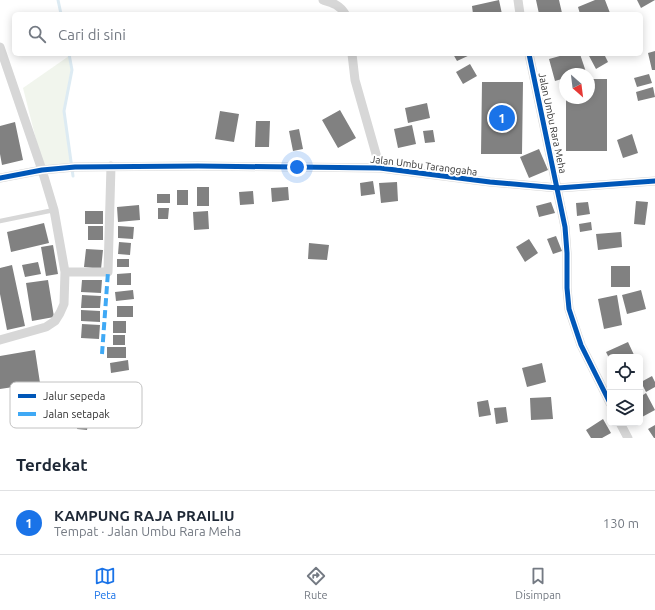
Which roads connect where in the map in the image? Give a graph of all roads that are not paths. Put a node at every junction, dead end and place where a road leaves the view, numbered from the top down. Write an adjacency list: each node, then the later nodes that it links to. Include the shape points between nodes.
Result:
1 (323, 0): 3 (street, via 332,2)
2 (518, 0): 4 (street)
3 (343, 12)
4 (520, 12)
5 (0, 47): 10 (street)
6 (352, 56): 9 (street, via 355,80)
7 (529, 56): 13 (street, Jalan Umbu Rara Meha)
8 (111, 166): 9 (street, Jalan Umbu Taranggaha); 10 (street, Jalan Umbu Taranggaha); 16 (street, via 108,272)
9 (380, 168): 13 (street, Jalan Umbu Taranggaha)
10 (42, 170): 11 (street, Jalan Umbu Taranggaha); 14 (street)
11 (0, 178)
12 (655, 181): 13 (street, Jalan Umbu Taranggaha)
13 (558, 188): 18 (street, Jalan Umbu Rara Meha, via 565,227 569,309 581,345)
14 (54, 210): 15 (lane); 16 (street)
15 (0, 220)
16 (65, 272): 17 (street, via 64,304 55,321 46,327)
17 (0, 340)
18 (607, 397)
19 (622, 426): 20 (street)
20 (628, 438)

